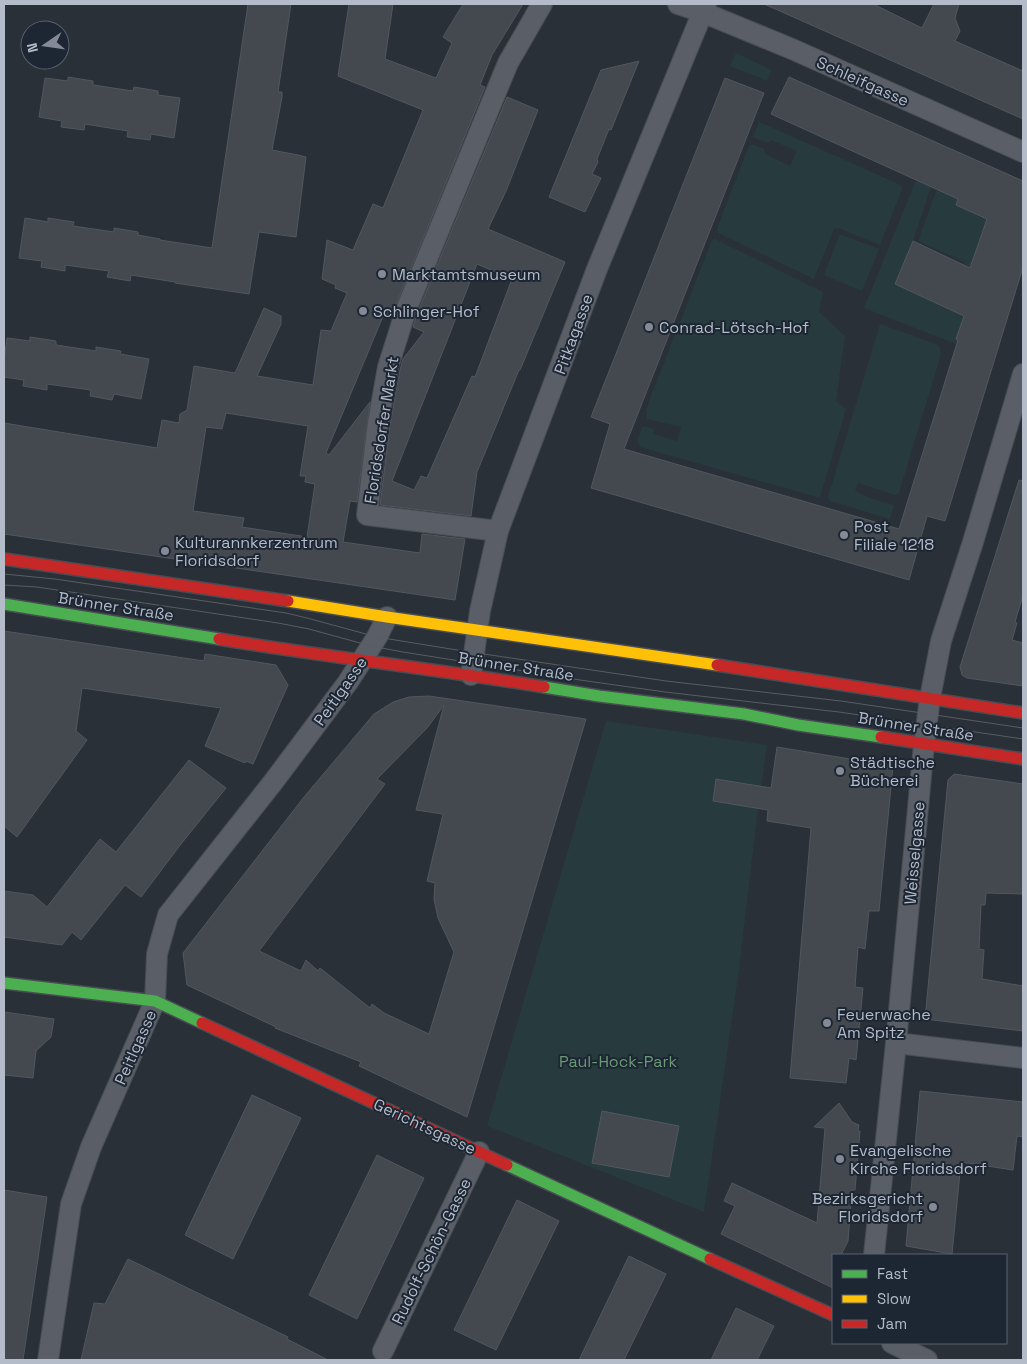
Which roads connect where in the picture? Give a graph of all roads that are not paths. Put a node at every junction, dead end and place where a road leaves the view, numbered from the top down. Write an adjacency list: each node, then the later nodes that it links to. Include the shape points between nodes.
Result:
1 (542, 4): 6 (street, Floridsdorfer Markt, via 508,63 406,310 388,367 367,515)
2 (678, 4): 3 (street)
3 (704, 8): 4 (street, Schleifgasse); 6 (street, Pitkagasse, via 597,269)
4 (1023, 152)
5 (1023, 374): 13 (street, Weisselgasse, via 941,641)
6 (498, 532): 10 (street, Pitkagasse)
7 (4, 559): 9 (main road, Brünner Straße)
8 (4, 604): 11 (main road, Brünner Straße)
9 (386, 617): 10 (main road, Brünner Straße); 11 (street, Peitlgasse)
10 (478, 631): 12 (street, Pitkagasse); 13 (main road, Brünner Straße)
11 (362, 660): 12 (main road, Brünner Straße); 18 (street, Peitlgasse, via 309,734 168,915 157,954)
12 (472, 675): 15 (main road, Brünner Straße)
13 (930, 698): 14 (main road, Brünner Straße); 15 (street, Weisselgasse)
14 (1023, 713)
15 (924, 744): 16 (main road, Brünner Straße); 19 (street, Weisselgasse)
16 (1023, 759)
17 (4, 983): 18 (main road, Gerichtsgasse)
18 (155, 1001): 21 (main road, Gerichtsgasse); 26 (street, Peitlgasse, via 91,1147 72,1204)
19 (896, 1043): 20 (street); 22 (street, Weisselgasse)
20 (1023, 1058)
21 (479, 1152): 23 (main road, Gerichtsgasse); 25 (street, Rudolf-Schön-Gasse)
22 (874, 1254)
23 (832, 1315)
24 (894, 1344): 27 (street)
25 (383, 1351)
26 (48, 1360)
27 (927, 1360)

